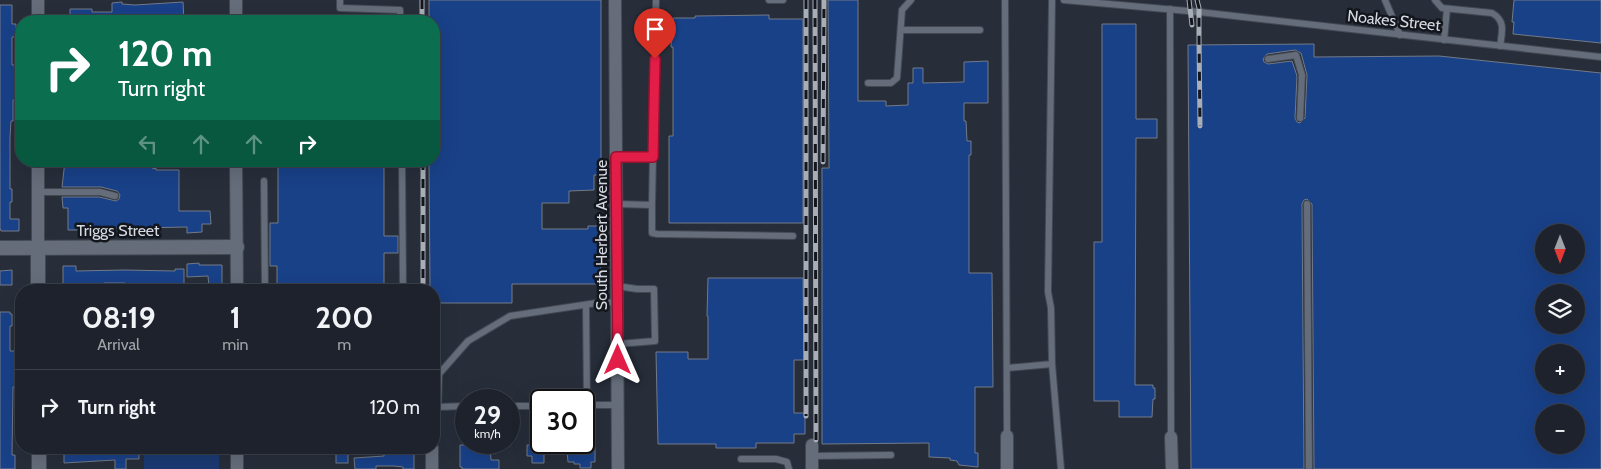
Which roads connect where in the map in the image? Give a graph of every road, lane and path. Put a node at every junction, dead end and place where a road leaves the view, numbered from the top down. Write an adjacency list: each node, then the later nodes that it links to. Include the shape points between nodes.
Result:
1 (38, 0): 16 (street)
2 (236, 0): 17 (street)
3 (340, 0): 18 (lane, via 340,8 400,10)
4 (615, 0): 28 (street, South Herbert Avenue)
5 (656, 0): 29 (lane)
6 (769, 0): 7 (lane)
7 (783, 0)
8 (911, 0): 19 (lane, via 902,10)
9 (1005, 0): 52 (lane)
10 (1052, 0): 51 (lane, via 1048,292)
11 (1064, 0): 15 (lane, Noakes Street)
12 (1385, 0): 21 (lane)
13 (1435, 0): 14 (lane, via 1442,8)
14 (1447, 8): 22 (lane); 23 (lane, via 1499,16 1502,24)
15 (1170, 10): 21 (lane, Noakes Street); 60 (lane)
16 (38, 15)
17 (236, 15)
18 (400, 15)
19 (901, 30): 20 (lane); 26 (lane, via 898,78 891,83)
20 (980, 30)
21 (1400, 35): 22 (lane, Noakes Street)
22 (1444, 40): 23 (lane, Noakes Street)
23 (1500, 46): 24 (lane, Noakes Street)
24 (1601, 57)
25 (1268, 59): 27 (lane, via 1296,55 1302,75)
26 (868, 83)
27 (1300, 118)
28 (616, 157): 29 (lane); 36 (street, South Herbert Avenue)
29 (653, 157): 38 (lane)
30 (38, 167): 34 (street)
31 (236, 167): 41 (street)
32 (402, 167): 46 (lane)
33 (264, 181): 45 (lane)
34 (38, 192): 35 (lane, via 100,192); 40 (street)
35 (115, 196)
36 (617, 204): 38 (lane); 47 (street, South Herbert Avenue)
37 (1307, 204): 75 (lane)
38 (652, 205): 39 (lane, via 652,233)
39 (793, 236)
40 (38, 247): 41 (street, Triggs Street); 42 (street, Triggs Street); 43 (street)
41 (237, 247): 44 (street)
42 (0, 248)
43 (38, 284)
44 (237, 284)
45 (265, 284)
46 (403, 284)
47 (617, 286): 48 (street, South Herbert Avenue); 50 (lane, via 654,289 655,342)
48 (618, 303): 49 (lane); 50 (street, South Herbert Avenue)
49 (586, 305): 53 (lane, via 510,316 468,341); 54 (lane)
50 (618, 344): 55 (street, South Herbert Avenue)
51 (1052, 364): 52 (lane); 73 (lane)
52 (1007, 368): 59 (lane)
53 (440, 373)
54 (585, 389)
55 (618, 405): 57 (lane); 70 (street, South Herbert Avenue)
56 (455, 406): 58 (lane)
57 (595, 406)
58 (440, 407)
59 (1007, 436): 72 (street)
60 (1171, 437): 74 (street)
61 (39, 454): 67 (street)
62 (237, 454): 68 (street)
63 (432, 454): 69 (street)
64 (892, 455): 65 (lane)
65 (812, 457)
66 (741, 460): 71 (lane, via 776,459 787,462)
67 (39, 469)
68 (237, 469)
69 (432, 469)
70 (618, 469)
71 (789, 469)
72 (1007, 469)
73 (1061, 469)
74 (1172, 469)
75 (1309, 469)

